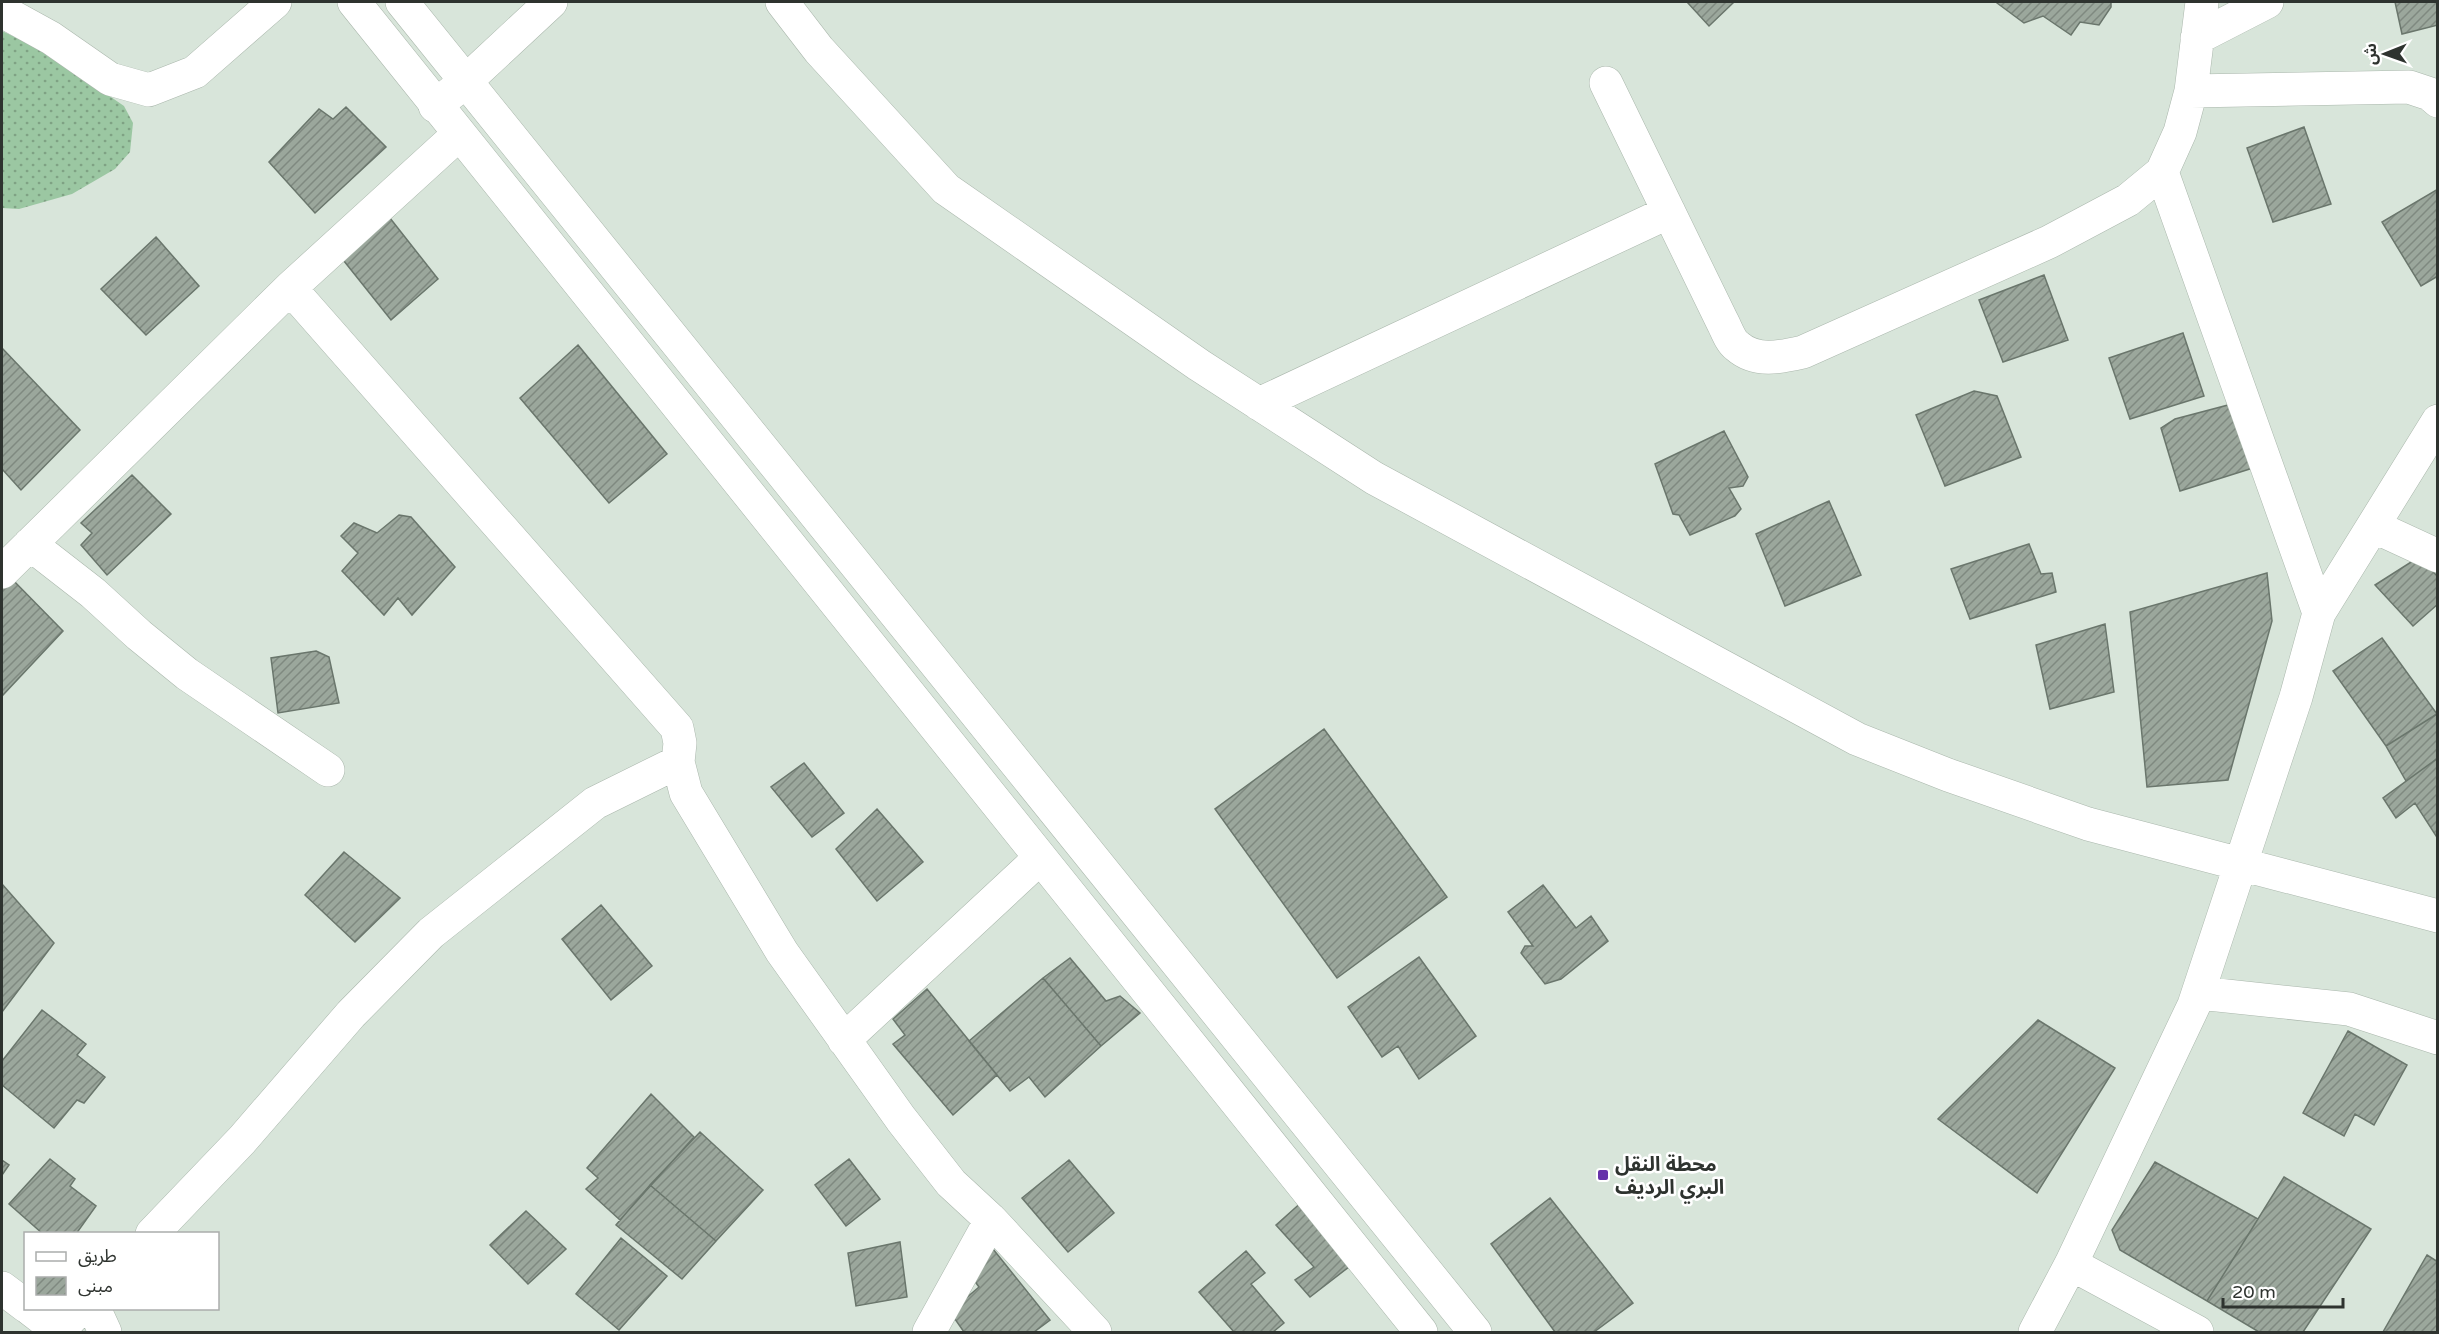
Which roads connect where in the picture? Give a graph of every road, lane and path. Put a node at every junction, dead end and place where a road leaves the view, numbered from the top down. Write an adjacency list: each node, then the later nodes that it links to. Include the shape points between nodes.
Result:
1 (275, 2): 8 (street, via 195,72 149,90 110,79 51,38)
2 (354, 2): 14 (street)
3 (402, 2): 10 (street)
4 (551, 2): 10 (street)
5 (782, 2): 19 (street, via 819,50 946,189)
6 (2202, 2): 9 (street)
7 (2267, 2): 9 (street)
8 (2, 12)
9 (2198, 38): 12 (street)
10 (465, 82): 14 (street); 46 (street)
11 (1606, 83): 17 (street)
12 (2191, 91): 13 (street, via 2409,87); 16 (street, via 2180,132)
13 (2438, 101)
14 (435, 106): 15 (street)
15 (459, 134): 18 (street); 28 (street)
16 (2162, 172): 17 (street, via 2128,200 2049,242 1803,352 1776,358 1756,356 1736,346); 25 (street)
17 (1669, 212): 19 (street)
18 (290, 288): 22 (street); 26 (street, via 678,728)
19 (1259, 404): 29 (street, via 1374,478 1857,739 2088,824)
20 (2438, 421): 21 (street)
21 (2373, 526): 23 (street); 25 (street)
22 (30, 543): 24 (street); 27 (street, via 187,674)
23 (2438, 556)
24 (2, 572)
25 (2319, 613): 29 (street)
26 (678, 762): 33 (street, via 686,793 726,861 782,952); 35 (street, via 595,803 431,933 351,1014 242,1140)
27 (328, 770)
28 (1040, 858): 33 (street); 45 (street)
29 (2242, 863): 30 (street); 31 (street)
30 (2438, 916)
31 (2202, 982): 32 (street, via 2349,1009); 36 (street)
32 (2438, 1038)
33 (844, 1040): 34 (street, via 951,1183)
34 (991, 1220): 43 (street); 44 (street)
35 (153, 1232)
36 (2071, 1264): 47 (street); 48 (street)
37 (2, 1288): 38 (street)
38 (24, 1305)
39 (31, 1310): 40 (street, via 59,1331)
40 (78, 1310)
41 (95, 1310): 42 (street)
42 (105, 1332)
43 (929, 1332)
44 (1095, 1332)
45 (1421, 1332)
46 (1475, 1332)
47 (2035, 1332)
48 (2197, 1332)

